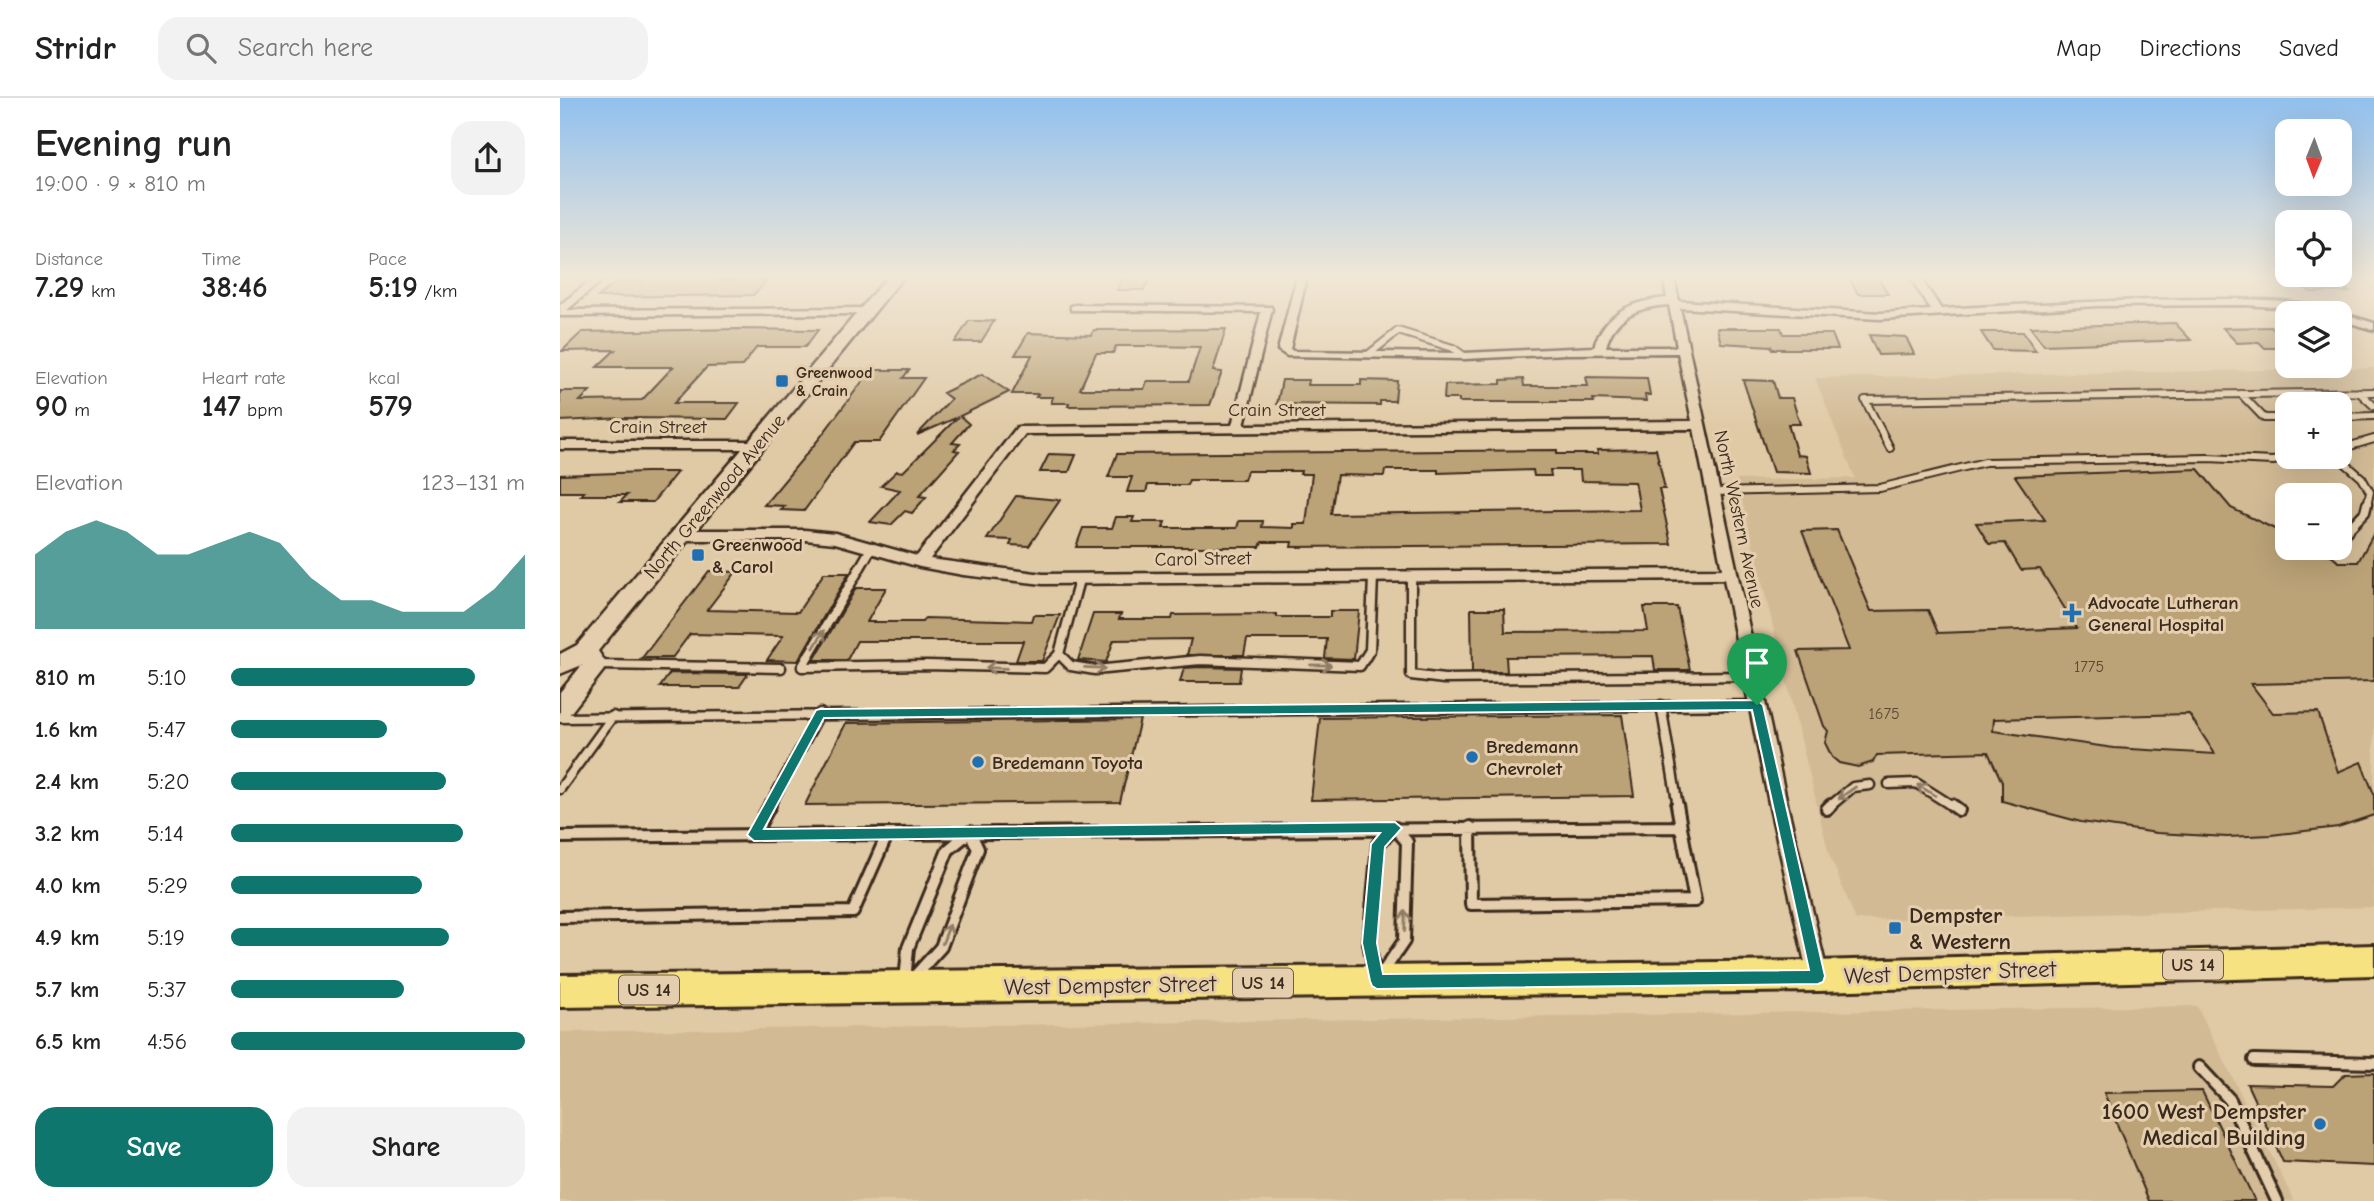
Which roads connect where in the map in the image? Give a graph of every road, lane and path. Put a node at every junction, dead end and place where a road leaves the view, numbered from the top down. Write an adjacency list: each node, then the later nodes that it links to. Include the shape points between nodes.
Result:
1 (852, 327): 22 (main road, North Greenwood Avenue)
2 (1262, 327): 7 (street)
3 (1289, 327): 6 (street)
4 (1606, 327): 9 (street)
5 (1680, 327): 8 (street, North Western Avenue)
6 (1287, 334): 7 (street); 10 (street, via 1284,350 1291,354)
7 (1260, 335): 20 (street)
8 (1684, 349): 9 (street); 19 (street, North Western Avenue)
9 (1599, 350): 11 (street)
10 (1369, 354): 11 (street); 11 (lane, via 1398,331 1453,348)
11 (1464, 356)
12 (2359, 392): 13 (lane); 14 (lane); 15 (lane)
13 (2374, 392)
14 (2241, 394): 18 (lane, via 2264,418); 25 (lane, via 1865,400)
15 (2374, 406)
16 (2352, 416): 17 (lane)
17 (2374, 416)
18 (2275, 418)
19 (1699, 425): 20 (street, Crain Street); 28 (street, North Western Avenue)
20 (1237, 429): 32 (street, Crain Street, via 1021,430)
21 (2374, 439): 24 (lane)
22 (756, 444): 23 (street, Crain Street); 30 (main road, North Greenwood Avenue)
23 (560, 445)
24 (2352, 445)
25 (1890, 448)
26 (2275, 461): 28 (lane, via 1985,461 1880,488)
27 (2352, 469): 29 (lane, via 2370,492 2365,512)
28 (1713, 492): 33 (street, North Western Avenue)
29 (2352, 526)
30 (682, 534): 31 (street, Carol Street, via 805,535); 39 (main road, North Greenwood Avenue)
31 (872, 547): 32 (street, Carol Street); 38 (lane, one-way to 31, via 1045,668 802,667)
32 (920, 562): 36 (street, Carol Street, via 1001,576)
33 (1730, 574): 35 (street, Carol Street); 42 (street, North Western Avenue)
34 (1373, 577): 35 (street, Carol Street); 36 (street, Carol Street); 38 (lane, one-way to 34, via 1071,666 1095,670 1200,660 1360,666 1370,650)
35 (1412, 577): 42 (lane, via 1411,675 1444,679)
36 (1079, 580): 38 (lane)
37 (560, 652): 39 (street)
38 (1059, 654)
39 (590, 658): 40 (main road, North Greenwood Avenue); 41 (lane); 45 (main road, North Greenwood Avenue)
40 (560, 665)
41 (781, 668)
42 (1751, 676): 44 (street, North Western Avenue)
43 (1661, 705): 44 (lane); 46 (lane); 55 (lane)
44 (1757, 705): 63 (street, North Western Avenue)
45 (560, 709)
46 (820, 713): 47 (lane); 58 (lane)
47 (613, 716): 48 (lane); 51 (lane)
48 (560, 718)
49 (1889, 784): 53 (lane, one-way to 49, via 1916,783)
50 (1870, 785): 52 (lane, one-way to 52, via 1853,787)
51 (560, 789)
52 (1826, 809)
53 (1959, 810)
54 (1470, 827): 55 (lane); 55 (lane, via 1471,904 1695,901); 56 (lane)
55 (1681, 827)
56 (1395, 828): 57 (lane); 64 (lane, via 1378,844 1370,943); 64 (lane, one-way to 56, via 1404,941 1407,842)
57 (970, 832): 59 (lane); 65 (lane, via 948,850 908,948); 65 (lane, one-way to 57, via 941,947 978,849)
58 (754, 835): 59 (lane); 60 (lane)
59 (887, 835): 61 (lane, via 853,912)
60 (560, 837)
61 (560, 917)
62 (2374, 960): 63 (main road, West Dempster Street / US 14)
63 (1818, 976): 64 (main road, West Dempster Street / US 14)
64 (1377, 981): 65 (main road, West Dempster Street / US 14)
65 (904, 988): 66 (main road, West Dempster Street / US 14)
66 (560, 991)
67 (2254, 1060): 68 (lane)
68 (2374, 1063)
69 (2199, 1067): 70 (lane, via 2230,1100)
70 (2277, 1201)

